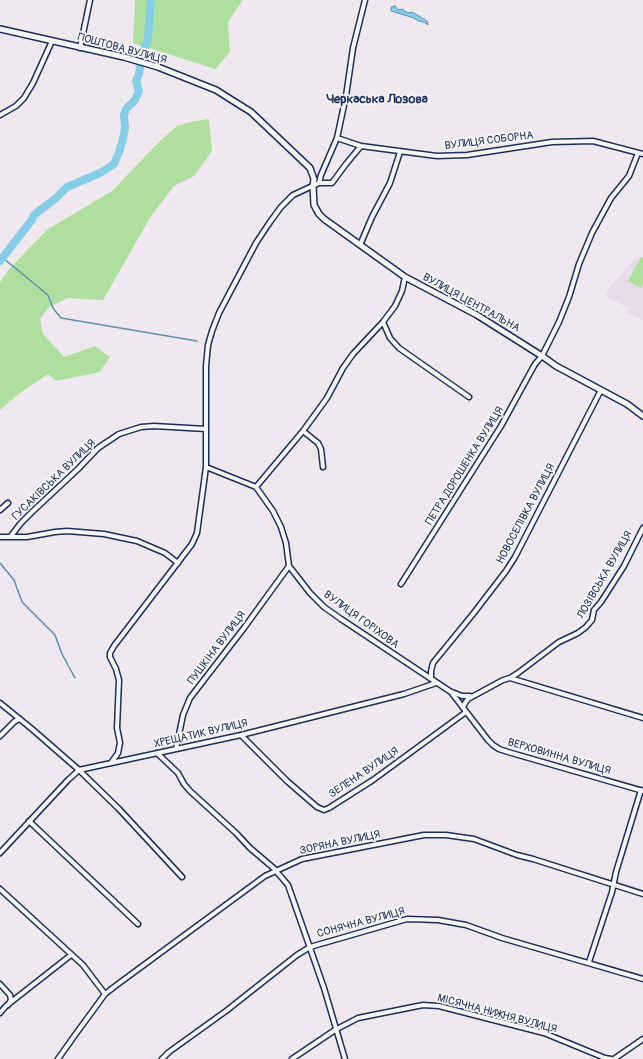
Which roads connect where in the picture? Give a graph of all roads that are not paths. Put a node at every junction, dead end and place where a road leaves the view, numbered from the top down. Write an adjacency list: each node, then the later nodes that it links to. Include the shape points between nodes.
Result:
1 (90, 0): 5 (street)
2 (365, 0): 7 (street, via 353,48)
3 (0, 29): 4 (street, ПОШТОВА ВУЛИЦЯ)
4 (52, 41): 5 (street, ПОШТОВА ВУЛИЦЯ); 6 (street, via 24,98)
5 (80, 48): 12 (street, ПОШТОВА ВУЛИЦЯ, via 158,67 216,90 251,112 310,168 314,179)
6 (0, 115)
7 (337, 138): 8 (street, ВУЛИЦЯ СОБОРНА); 11 (street, via 320,175)
8 (361, 146): 9 (street, ВУЛИЦЯ СОБОРНА); 11 (street, via 332,183)
9 (400, 152): 10 (street, ВУЛИЦЯ СОБОРНА, via 452,156 552,142 593,141); 13 (street, via 390,183)
10 (641, 154): 16 (street, ПЕТРА ДОРОШЕНКА ВУЛИЦЯ, via 629,176 608,202 592,234 559,322)
11 (320, 184): 12 (street)
12 (313, 186): 13 (street, ВУЛИЦЯ ЦЕНТРАЛЬНА, via 313,202 318,214); 20 (street, via 293,195 281,207 256,243 219,314 208,345)
13 (360, 245): 14 (street, ВУЛИЦЯ ЦЕНТРАЛЬНА)
14 (405, 277): 15 (street, via 395,306); 16 (street, ВУЛИЦЯ ЦЕНТРАЛЬНА, via 477,315)
15 (383, 322): 18 (street, via 390,338 399,348); 21 (street, via 353,354 327,398)
16 (542, 356): 17 (street, ВУЛИЦЯ ЦЕНТРАЛЬНА); 32 (street, ПЕТРА ДОРОШЕНКА ВУЛИЦЯ)
17 (601, 390): 19 (street, ВУЛИЦЯ ЦЕНТРАЛЬНА); 34 (street, НОВОСЕЛІВКА ВУЛИЦЯ, via 506,571 433,663)
18 (469, 397)
19 (643, 416)
20 (206, 429): 23 (street); 28 (street, ГУСАКІВСЬКА ВУЛИЦЯ, via 154,426 119,434 98,448)
21 (303, 431): 22 (street, via 318,443); 24 (street)
22 (324, 466)
23 (206, 467): 24 (street); 30 (street, via 197,533)
24 (256, 487): 31 (street, via 281,527)
25 (8, 503): 26 (street)
26 (0, 510)
27 (643, 528): 33 (street, ЛОЗІВСЬКА ВУЛИЦЯ, via 624,566 594,610 592,620 578,633 559,642)
28 (11, 536): 29 (street); 30 (street, via 28,537 66,531 104,534 137,541 165,553)
29 (0, 537)
30 (178, 563): 46 (street, via 110,653 119,680 117,728 120,743 118,753)
31 (289, 566): 34 (street, ВУЛИЦЯ ГОРІХОВА, via 324,607); 44 (street, ПУШКІНА ВУЛИЦЯ, via 190,698 183,715)
32 (401, 584)
33 (510, 678): 37 (street, ЛОЗІВСЬКА ВУЛИЦЯ); 40 (street)
34 (431, 679): 35 (street, ВУЛИЦЯ ГОРІХОВА)
35 (436, 683): 36 (street, ВУЛИЦЯ ГОРІХОВА); 42 (street, ХРЕЩАТИК ВУЛИЦЯ, via 404,694)
36 (451, 692): 37 (street); 39 (street, ВУЛИЦЯ ГОРІХОВА)
37 (473, 696): 39 (street, ЛОЗІВСЬКА ВУЛИЦЯ, via 466,701)
38 (0, 703): 41 (street)
39 (465, 710): 42 (street, ЗЕЛЕНА ВУЛИЦЯ, via 373,780 324,810 316,807 287,781); 48 (street, ВЕРХОВИННА ВУЛИЦЯ, via 488,740 499,749)
40 (643, 718)
41 (21, 720): 43 (street, via 14,722); 47 (street)
42 (241, 735): 44 (street, ХРЕЩАТИК ВУЛИЦЯ)
43 (0, 736)
44 (176, 749): 45 (street, ХРЕЩАТИК ВУЛИЦЯ)
45 (157, 753): 46 (street, ХРЕЩАТИК ВУЛИЦЯ); 51 (street, via 178,773 190,791)
46 (111, 763): 47 (street, ХРЕЩАТИК ВУЛИЦЯ)
47 (79, 770): 49 (street); 52 (street)
48 (642, 791): 53 (street)
49 (29, 821): 50 (street); 56 (street)
50 (0, 853)
51 (276, 871): 53 (street, ЗОРЯНА ВУЛИЦЯ, via 302,858 424,835 446,834 474,839); 57 (street, via 288,885); 62 (street, ЗОРЯНА ВУЛИЦЯ, via 219,909)
52 (182, 877)
53 (613, 885): 55 (street, ЗОРЯНА ВУЛИЦЯ); 59 (street)
54 (0, 889): 58 (street)
55 (643, 894)
56 (138, 924)
57 (310, 947): 59 (street, СОНЯЧНА ВУЛИЦЯ, via 398,920 426,919 466,925 502,938); 65 (street); 68 (street, СОНЯЧНА ВУЛИЦЯ)
58 (71, 955): 62 (street, via 83,965); 63 (street)
59 (589, 962): 60 (street, СОНЯЧНА ВУЛИЦЯ)
60 (643, 979)
61 (0, 984): 63 (street, via 10,995 10,1001)
62 (105, 994): 67 (street, ЗОРЯНА ВУЛИЦЯ)
63 (6, 1006): 64 (street)
64 (0, 1013)
65 (335, 1030): 69 (street, МІСЯЧНА НИЖНЯ ВУЛИЦЯ); 70 (street); 71 (street, МІСЯЧНА НИЖНЯ ВУЛИЦЯ, via 358,1018 423,1005 439,1006 544,1033)
66 (643, 1039): 72 (street)
67 (58, 1059)
68 (162, 1059)
69 (292, 1059)
70 (345, 1059)
71 (611, 1059)
72 (614, 1059)

